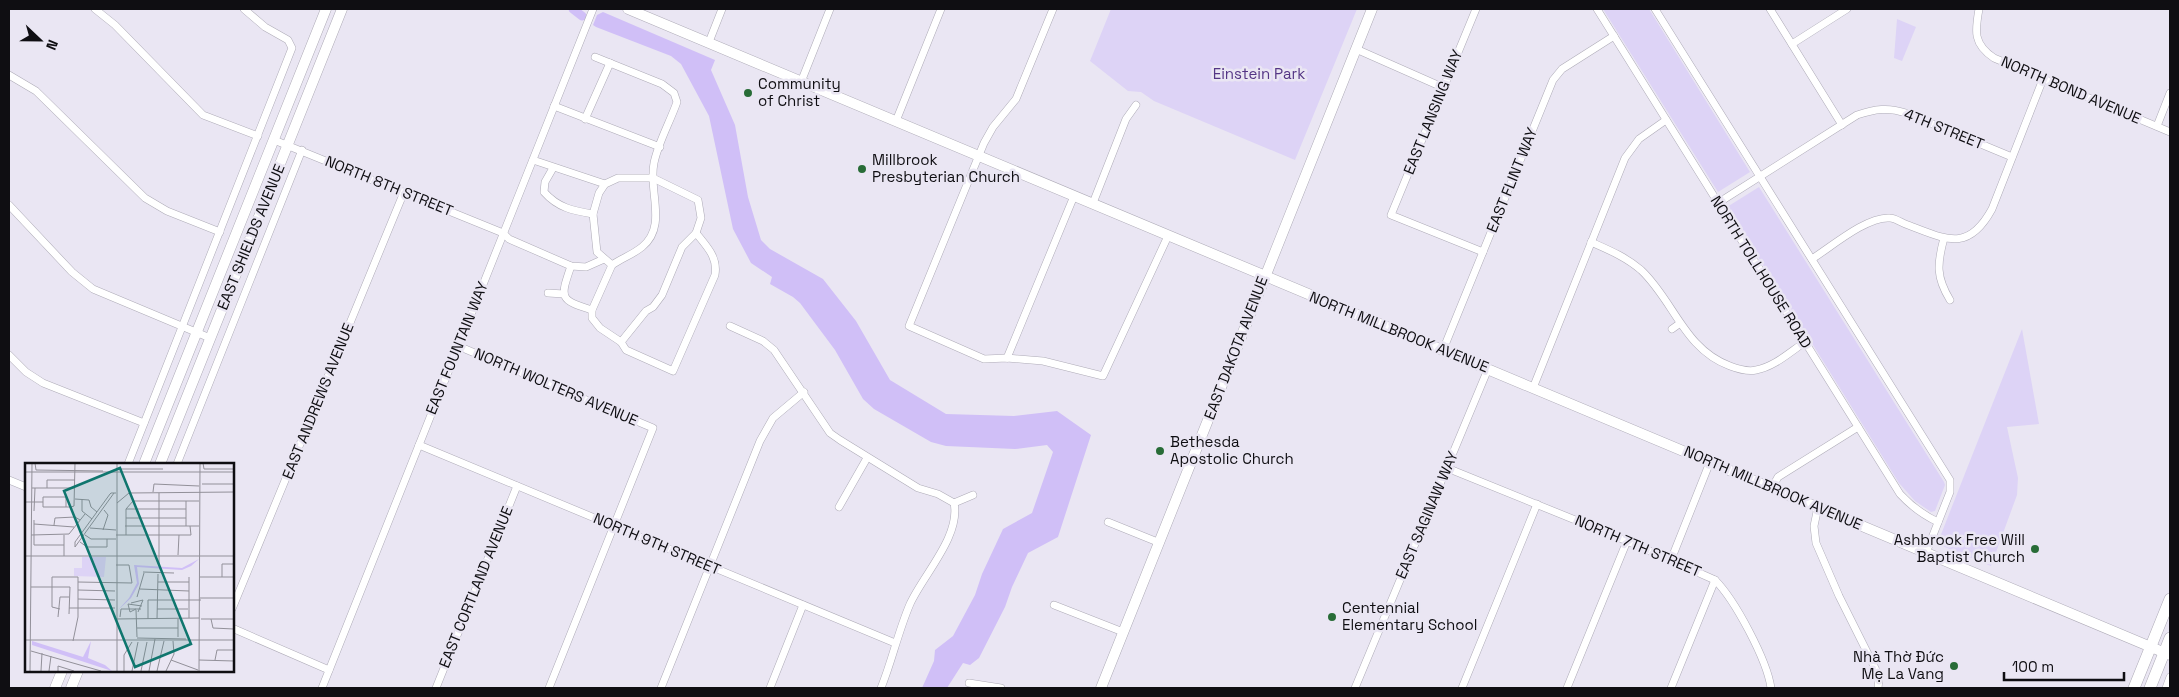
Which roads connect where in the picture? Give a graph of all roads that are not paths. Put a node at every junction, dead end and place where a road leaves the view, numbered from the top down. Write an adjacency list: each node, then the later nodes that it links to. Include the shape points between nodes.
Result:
1 (95, 9): 37 (street, via 115,25 203,115)
2 (244, 9): 37 (street, via 291,44 291,53)
3 (326, 9): 38 (street, EAST SHIELDS AVENUE)
4 (342, 9): 39 (street, EAST SHIELDS AVENUE)
5 (593, 9): 30 (street, EAST FOUNTAIN WAY)
6 (628, 9): 19 (street, NORTH MILLBROOK AVENUE)
7 (722, 9): 19 (street)
8 (830, 9): 26 (street)
9 (941, 9): 33 (street)
10 (1053, 9): 42 (street, via 1016,99 993,127)
11 (1372, 9): 21 (street, EAST DAKOTA AVENUE)
12 (1476, 9): 27 (street, EAST LANSING WAY)
13 (1597, 9): 18 (street, NORTH TOLLHOUSE ROAD)
14 (1655, 9): 46 (street)
15 (1770, 9): 20 (street)
16 (1847, 9): 20 (street)
17 (1979, 9): 25 (street, NORTH BOND AVENUE, via 1976,25 1978,42 1984,52)
18 (1614, 36): 32 (street, NORTH TOLLHOUSE ROAD); 61 (street, EAST FLINT WAY, via 1562,69 1554,80)
19 (709, 42): 26 (street, NORTH MILLBROOK AVENUE)
20 (1792, 44): 34 (street)
21 (1356, 49): 27 (street); 66 (street, EAST DAKOTA AVENUE)
22 (595, 57): 23 (street)
23 (610, 63): 31 (street); 40 (street, via 662,84 674,93 677,102)
24 (9, 75): 55 (street, via 36,90 145,198 167,211)
25 (2043, 79): 35 (street, NORTH BOND AVENUE); 43 (street)
26 (801, 82): 33 (street, NORTH MILLBROOK AVENUE)
27 (1442, 87): 61 (street, EAST LANSING WAY, via 1391,215)
28 (2170, 93): 35 (street)
29 (1136, 105): 51 (street, via 1126,119)
30 (554, 106): 31 (street); 44 (street, EAST FOUNTAIN WAY)
31 (585, 118): 40 (street)
32 (1666, 120): 52 (street, NORTH TOLLHOUSE ROAD); 60 (street, via 1639,138 1628,152)
33 (896, 121): 42 (street, NORTH MILLBROOK AVENUE)
34 (1842, 125): 43 (street, 4TH STREET, via 1873,110 1895,109); 46 (street)
35 (2157, 126): 36 (street, NORTH BOND AVENUE)
36 (2170, 132)
37 (258, 136): 55 (street)
38 (274, 140): 39 (street, NORTH 8TH STREET); 75 (street, EAST SHIELDS AVENUE)
39 (288, 145): 41 (street, NORTH 8TH STREET); 76 (street, EAST SHIELDS AVENUE)
40 (660, 147): 47 (street)
41 (302, 150): 49 (street, NORTH 8TH STREET); 94 (street)
42 (979, 156): 50 (street, NORTH MILLBROOK AVENUE); 82 (street, via 909,326 984,359)
43 (2012, 157): 59 (street, via 1985,222 1962,239)
44 (532, 160): 45 (street); 56 (street, EAST FOUNTAIN WAY)
45 (554, 168): 48 (street); 54 (street, via 545,182 544,192 569,210)
46 (1759, 177): 52 (street); 63 (street)
47 (653, 178): 48 (street, via 618,178); 57 (street, via 698,200 701,218); 64 (street, via 656,220 648,241)
48 (605, 184): 54 (street)
49 (404, 192): 56 (street, NORTH 8TH STREET); 115 (street, EAST ANDREWS AVENUE)
50 (1074, 196): 51 (street, NORTH MILLBROOK AVENUE); 82 (street)
51 (1093, 203): 58 (street, NORTH MILLBROOK AVENUE)
52 (1718, 203): 78 (street, NORTH TOLLHOUSE ROAD)
53 (9, 205): 73 (street, via 72,272 93,289)
54 (593, 214): 62 (street, via 597,252)
55 (220, 232): 73 (street)
56 (503, 233): 65 (street, NORTH 8TH STREET, via 509,239); 79 (street, EAST FOUNTAIN WAY)
57 (696, 233): 77 (street, via 682,248 654,307 646,311); 77 (street, via 717,265 674,371 631,353)
58 (1168, 236): 66 (street, NORTH MILLBROOK AVENUE); 82 (street, via 1103,376 1043,360)
59 (1944, 238): 63 (street, via 1890,218 1868,223); 69 (street, via 1939,278)
60 (1591, 242): 71 (street, via 1616,253 1642,271); 84 (street)
61 (1483, 252): 80 (street, EAST FLINT WAY)
62 (604, 259): 64 (street); 65 (street, via 586,267)
63 (1812, 259): 106 (street, via 1950,480 1950,492)
64 (612, 265): 70 (street)
65 (571, 266): 68 (street, via 562,290)
66 (1264, 276): 80 (street, NORTH MILLBROOK AVENUE); 109 (street, EAST DAKOTA AVENUE)
67 (548, 293): 68 (street)
68 (564, 294): 70 (street, via 571,303)
69 (1950, 300)
70 (592, 310): 77 (street, via 592,318 600,328)
71 (1679, 324): 74 (street); 78 (street, via 1703,351 1740,369 1754,371 1768,367)
72 (730, 326): 85 (street, via 763,341 774,350)
73 (182, 327): 75 (street); 86 (street)
74 (1672, 329)
75 (196, 333): 76 (street); 92 (street, EAST SHIELDS AVENUE)
76 (210, 338): 93 (street, EAST SHIELDS AVENUE)
77 (621, 342)
78 (1805, 342): 87 (street, NORTH TOLLHOUSE ROAD)
79 (458, 346): 88 (street, EAST FOUNTAIN WAY); 107 (street, NORTH WOLTERS AVENUE, via 653,428)
80 (1443, 350): 83 (street, NORTH MILLBROOK AVENUE)
81 (9, 355): 86 (street, via 43,383)
82 (1007, 358)
83 (1488, 368): 84 (street, NORTH MILLBROOK AVENUE); 95 (street, EAST SAGINAW WAY)
84 (1533, 388): 90 (street, NORTH MILLBROOK AVENUE)
85 (804, 392): 89 (street, via 830,432); 112 (street, via 781,410 766,428)
86 (144, 423): 91 (street)
87 (1858, 426): 99 (street, via 1778,478); 106 (street, NORTH TOLLHOUSE ROAD, via 1900,494 1911,506)
88 (419, 445): 97 (street, NORTH 9TH STREET); 124 (street, EAST FOUNTAIN WAY)
89 (867, 458): 101 (street, via 918,488); 103 (street)
90 (1710, 462): 99 (street, NORTH MILLBROOK AVENUE); 111 (street)
91 (128, 463)
92 (144, 463)
93 (160, 463)
94 (177, 463)
95 (1446, 468): 102 (street, NORTH 7TH STREET); 141 (street, EAST SAGINAW WAY)
96 (9, 480): 98 (street)
97 (517, 486): 107 (street, NORTH 9TH STREET); 134 (street, EAST CORTLAND AVENUE)
98 (25, 487)
99 (1772, 488): 104 (street, NORTH MILLBROOK AVENUE)
100 (973, 495): 101 (street)
101 (954, 503): 121 (street, via 956,512 951,531 917,590)
102 (1537, 504): 108 (street, NORTH 7TH STREET); 142 (street)
103 (839, 507)
104 (1818, 507): 110 (street, NORTH MILLBROOK AVENUE); 146 (street, via 1814,526 1816,542 1876,670)
105 (1108, 522): 109 (street)
106 (1938, 522): 110 (street)
107 (614, 526): 112 (street, NORTH 9TH STREET); 135 (street)
108 (1626, 541): 111 (street, NORTH 7TH STREET); 143 (street)
109 (1160, 542): 119 (street, EAST DAKOTA AVENUE)
110 (1926, 553): 122 (street, NORTH MILLBROOK AVENUE)
111 (1671, 560): 113 (street, NORTH 7TH STREET)
112 (710, 566): 116 (street, NORTH 9TH STREET); 136 (street)
113 (1716, 580): 144 (street); 145 (street, NORTH 7TH STREET, via 1737,606 1767,671)
114 (2170, 599): 122 (main road)
115 (234, 604)
116 (803, 605): 121 (street, NORTH 9TH STREET); 137 (street)
117 (1054, 605): 119 (street)
118 (234, 629): 124 (street)
119 (1123, 632): 140 (street, EAST DAKOTA AVENUE)
120 (2170, 638): 123 (main road)
121 (895, 643): 138 (street, via 891,664)
122 (2150, 647): 123 (street, NORTH MILLBROOK AVENUE); 147 (main road)
123 (2167, 654): 148 (main road)
124 (329, 670): 133 (street, EAST FOUNTAIN WAY)
125 (62, 672): 130 (street)
126 (67, 672): 131 (street)
127 (78, 672): 132 (street)
128 (2170, 677): 149 (street)
129 (969, 683): 139 (street)
130 (55, 688)
131 (65, 688)
132 (71, 688)
133 (322, 688)
134 (436, 688)
135 (549, 688)
136 (661, 688)
137 (770, 688)
138 (880, 688)
139 (1001, 688)
140 (1101, 688)
141 (1355, 688)
142 (1462, 688)
143 (1567, 688)
144 (1671, 688)
145 (1771, 688)
146 (1878, 688)
147 (2134, 688)
148 (2150, 688)
149 (2166, 688)

